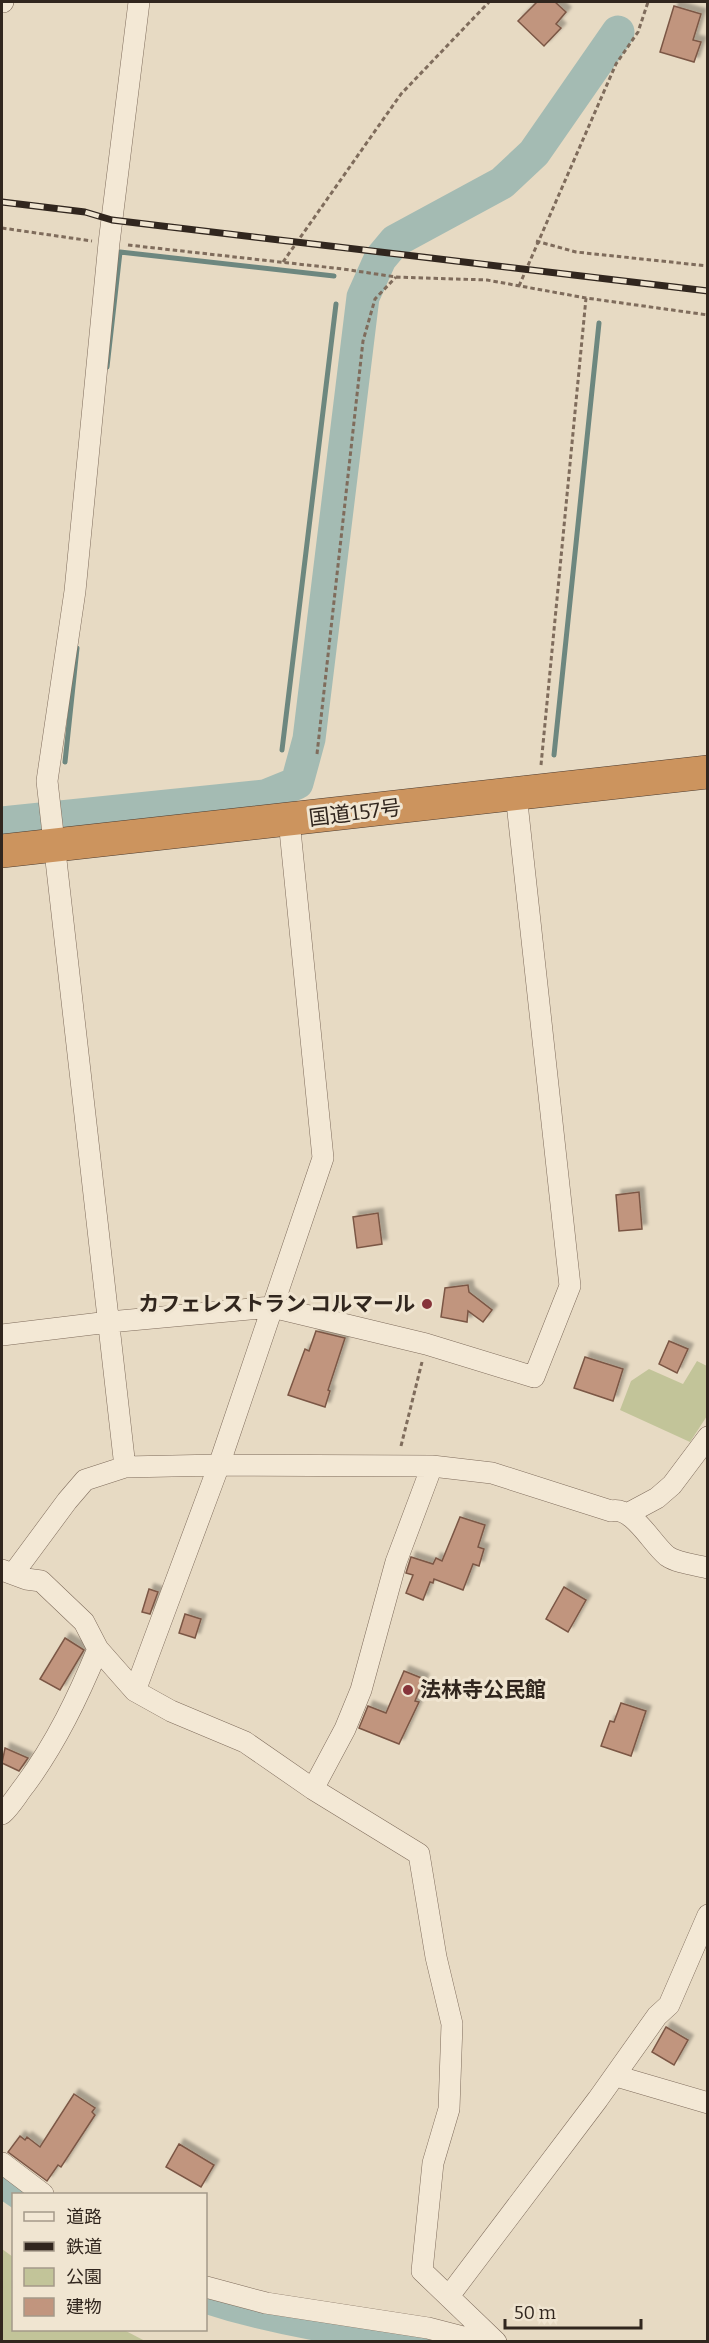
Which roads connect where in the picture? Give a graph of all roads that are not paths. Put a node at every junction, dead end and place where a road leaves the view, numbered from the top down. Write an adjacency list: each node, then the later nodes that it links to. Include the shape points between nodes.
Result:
1 (139, 2): 5 (street, via 109,243 75,591 47,782)
2 (708, 772): 3 (highway, 国道157号)
3 (527, 793): 4 (highway, 国道157号); 7 (street, via 570,1286 534,1377 426,1344)
4 (289, 820): 5 (highway, 国道157号); 7 (street, via 323,1158)
5 (54, 838): 6 (highway, 国道157号); 8 (street)
6 (2, 851)
7 (272, 1307): 8 (street); 11 (street)
8 (109, 1322): 9 (street); 13 (street)
9 (2, 1335)
10 (708, 1437): 14 (street, via 672,1485)
11 (219, 1465): 12 (street); 13 (street); 18 (street)
12 (432, 1466): 14 (street, via 492,1473); 19 (street, via 396,1562 361,1690)
13 (125, 1467): 16 (street, via 85,1480)
14 (629, 1514): 15 (street, via 669,1557)
15 (708, 1568)
16 (7, 1571): 17 (street, via 41,1581 84,1622)
17 (98, 1649): 18 (street); 20 (street, via 74,1707 32,1776)
18 (135, 1691): 19 (street, via 246,1742)
19 (313, 1790): 27 (street, via 419,1854 452,2024 449,2109 434,2163 422,2271)
20 (2, 1814)
21 (708, 1915): 22 (street, via 669,2005 657,2016)
22 (616, 2076): 23 (street); 27 (street)
23 (708, 2103)
24 (2, 2163): 25 (street)
25 (42, 2193)
26 (207, 2287): 28 (street, via 266,2303 428,2328)
27 (449, 2296): 29 (street)
28 (482, 2342)
29 (496, 2342)

